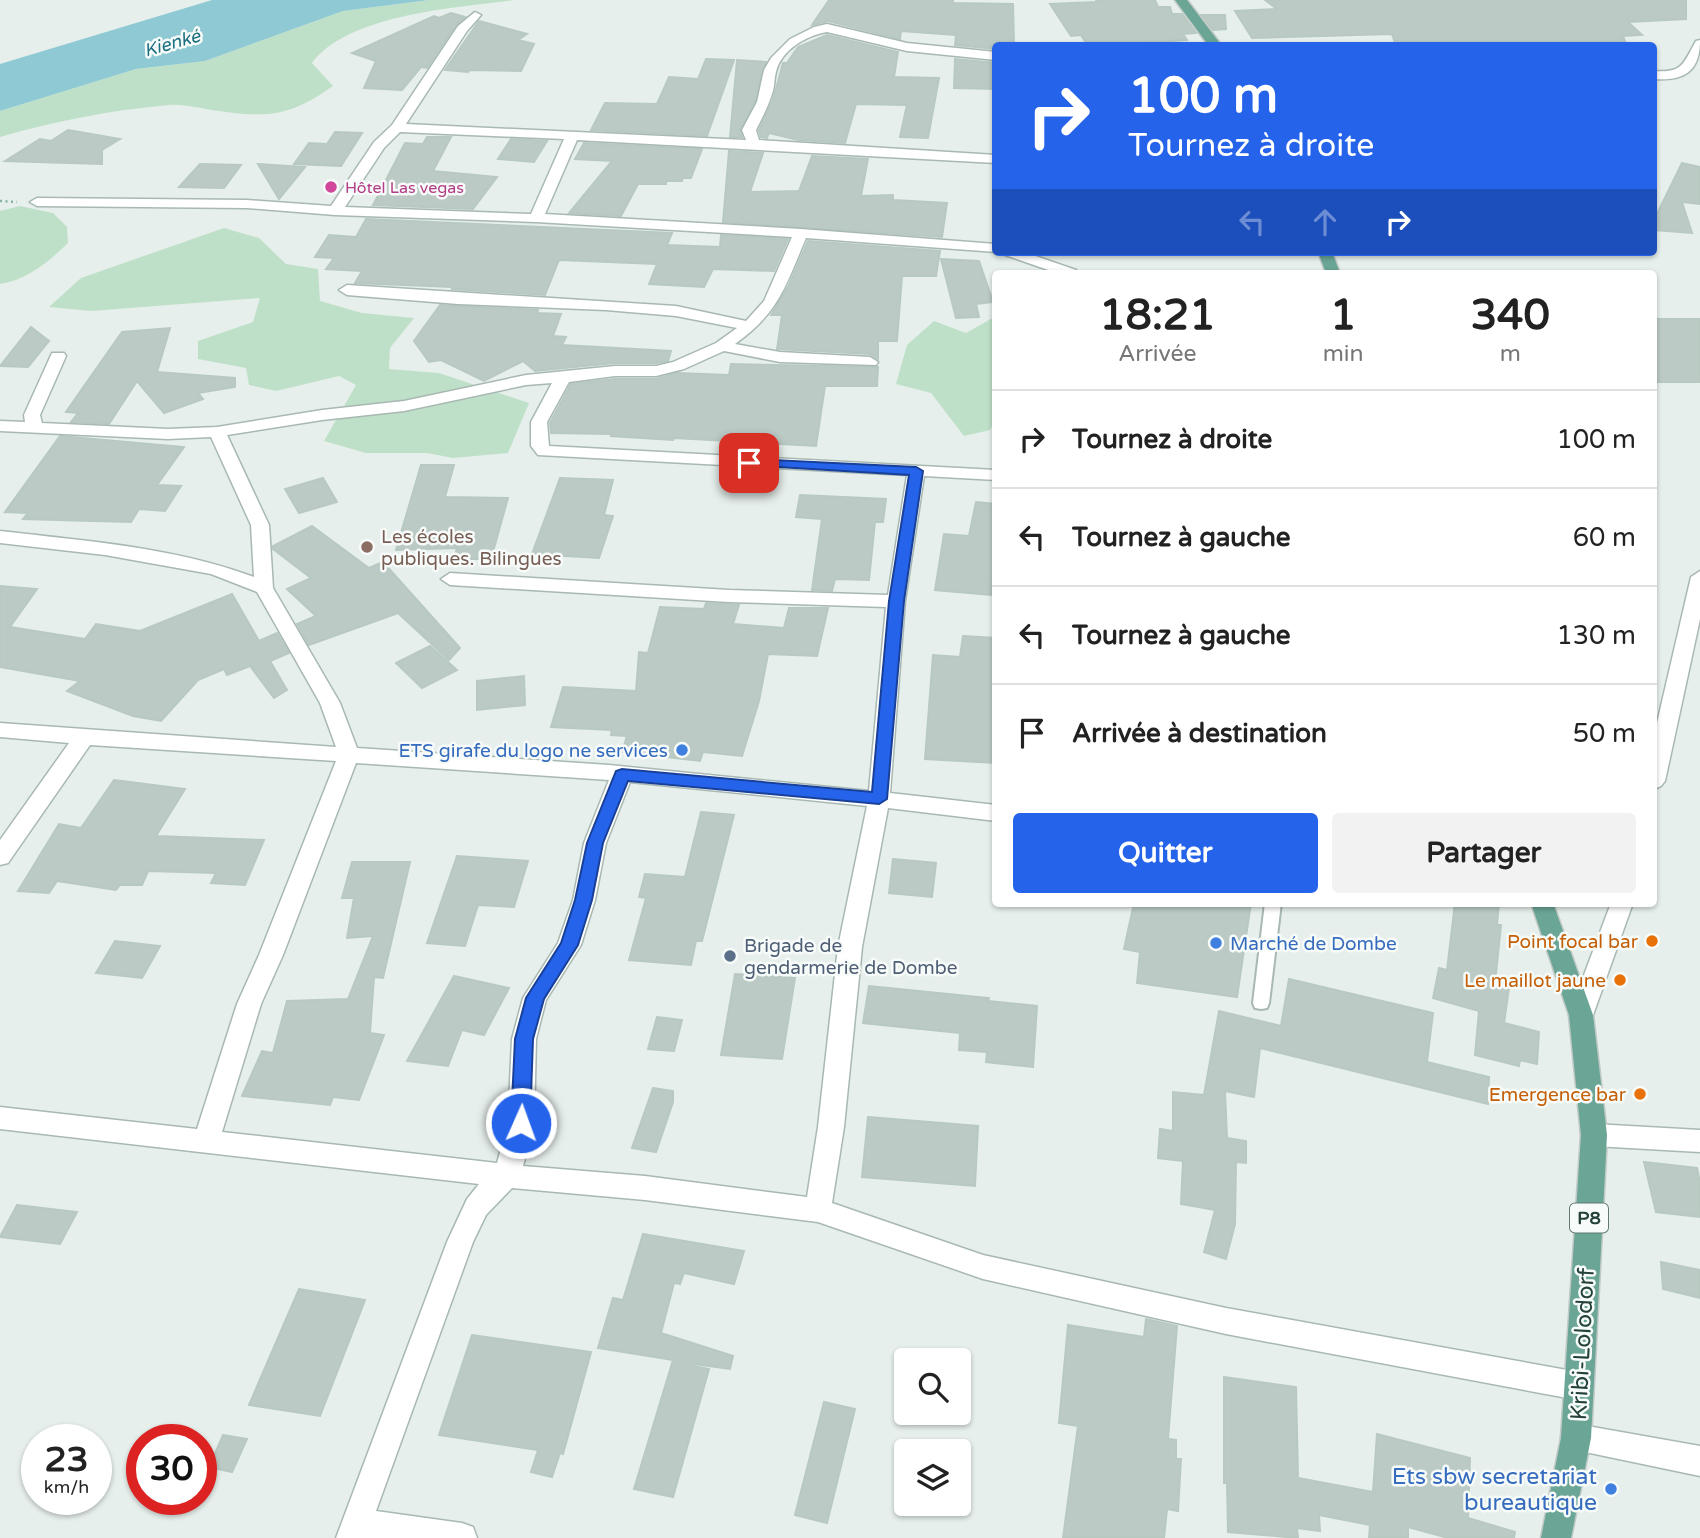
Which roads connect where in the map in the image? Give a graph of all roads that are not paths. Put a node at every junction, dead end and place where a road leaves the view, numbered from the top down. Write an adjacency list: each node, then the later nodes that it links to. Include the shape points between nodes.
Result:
1 (1181, 0): 3 (main road)
2 (475, 15): 7 (street)
3 (1213, 42)
4 (1700, 44): 6 (street, via 1681,74)
5 (992, 56): 9 (street, via 907,47 827,28 817,30 791,43 769,71 769,84 749,130)
6 (1657, 75)
7 (397, 128): 8 (street); 12 (street, via 379,145)
8 (572, 137): 9 (street); 13 (street)
9 (754, 144): 10 (street)
10 (992, 159)
11 (37, 202): 12 (street, via 247,204)
12 (335, 211): 13 (street)
13 (536, 218): 14 (street)
14 (801, 233): 15 (street); 19 (street, via 771,302)
15 (992, 248)
16 (1022, 256): 17 (street)
17 (1062, 270)
18 (347, 290): 19 (street, via 665,310)
19 (750, 326): 20 (street)
20 (722, 346): 22 (street, via 780,357); 23 (street, via 656,371)
21 (58, 356): 25 (street, via 32,415)
22 (870, 362)
23 (563, 378): 26 (street, via 526,380 404,405); 27 (street, via 539,422 539,446 544,450)
24 (0, 426): 25 (street)
25 (34, 427): 26 (street)
26 (217, 432): 32 (street, via 260,525)
27 (916, 471): 28 (street); 33 (street)
28 (992, 475)
29 (0, 537): 32 (street, via 105,548 215,569)
30 (1700, 577): 37 (street)
31 (450, 579): 33 (street)
32 (264, 589): 36 (street, via 330,703)
33 (897, 601): 39 (street)
34 (0, 730): 35 (street)
35 (84, 738): 36 (street); 41 (street)
36 (349, 754): 38 (street); 49 (street, via 249,1004)
37 (1657, 768)
38 (622, 775): 39 (street); 51 (street, via 595,843 569,945 535,998 524,1039 521,1123)
39 (879, 799): 40 (street); 52 (street, via 850,947)
40 (992, 813)
41 (0, 857)
42 (1273, 907): 45 (lane)
43 (1543, 907): 46 (main road, Kribi-Lolodorf / P8)
44 (1621, 907): 46 (street)
45 (1261, 1003)
46 (1581, 1015): 48 (main road, Kribi-Lolodorf / P8)
47 (0, 1118): 49 (street)
48 (1594, 1135): 50 (street); 53 (main road, Kribi-Lolodorf / P8)
49 (205, 1141): 51 (street)
50 (1700, 1141)
51 (507, 1176): 52 (street); 56 (street, via 476,1207 460,1242)
52 (818, 1210): 53 (street, via 983,1267 1226,1321)
53 (1578, 1386): 54 (main road, Kribi-Lolodorf / P8)
54 (1577, 1438): 55 (street); 58 (main road, Kribi-Lolodorf / P8)
55 (1700, 1461)
56 (354, 1531): 57 (street)
57 (462, 1538)
58 (1556, 1538)

